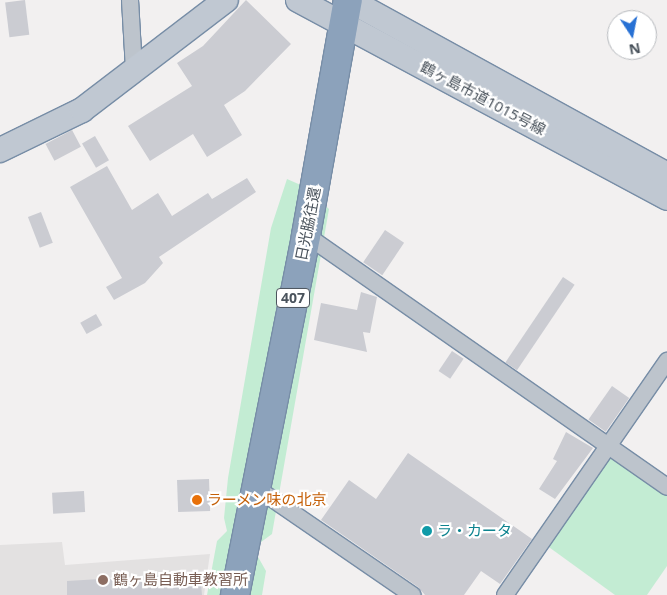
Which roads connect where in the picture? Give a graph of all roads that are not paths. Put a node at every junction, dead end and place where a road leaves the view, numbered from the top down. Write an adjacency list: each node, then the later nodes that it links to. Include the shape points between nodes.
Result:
1 (130, 0): 5 (street)
2 (226, 0): 5 (street)
3 (298, 0): 4 (street, 鶴ヶ島市道1015号線)
4 (347, 8): 7 (street, 鶴ヶ島市道1015号線); 8 (street, 鶴ヶ島市道1015号線); 9 (highway, 日光脇往還 / 407)
5 (134, 70): 6 (street, via 82,110)
6 (0, 150)
7 (667, 175)
8 (667, 198)
9 (306, 235): 11 (street); 12 (highway, 日光脇往還 / 407)
10 (667, 361): 11 (street)
11 (608, 446): 13 (street); 16 (street)
12 (255, 487): 14 (highway, 日光脇往還 / 407); 15 (street)
13 (667, 487)
14 (235, 595)
15 (412, 595)
16 (505, 595)

